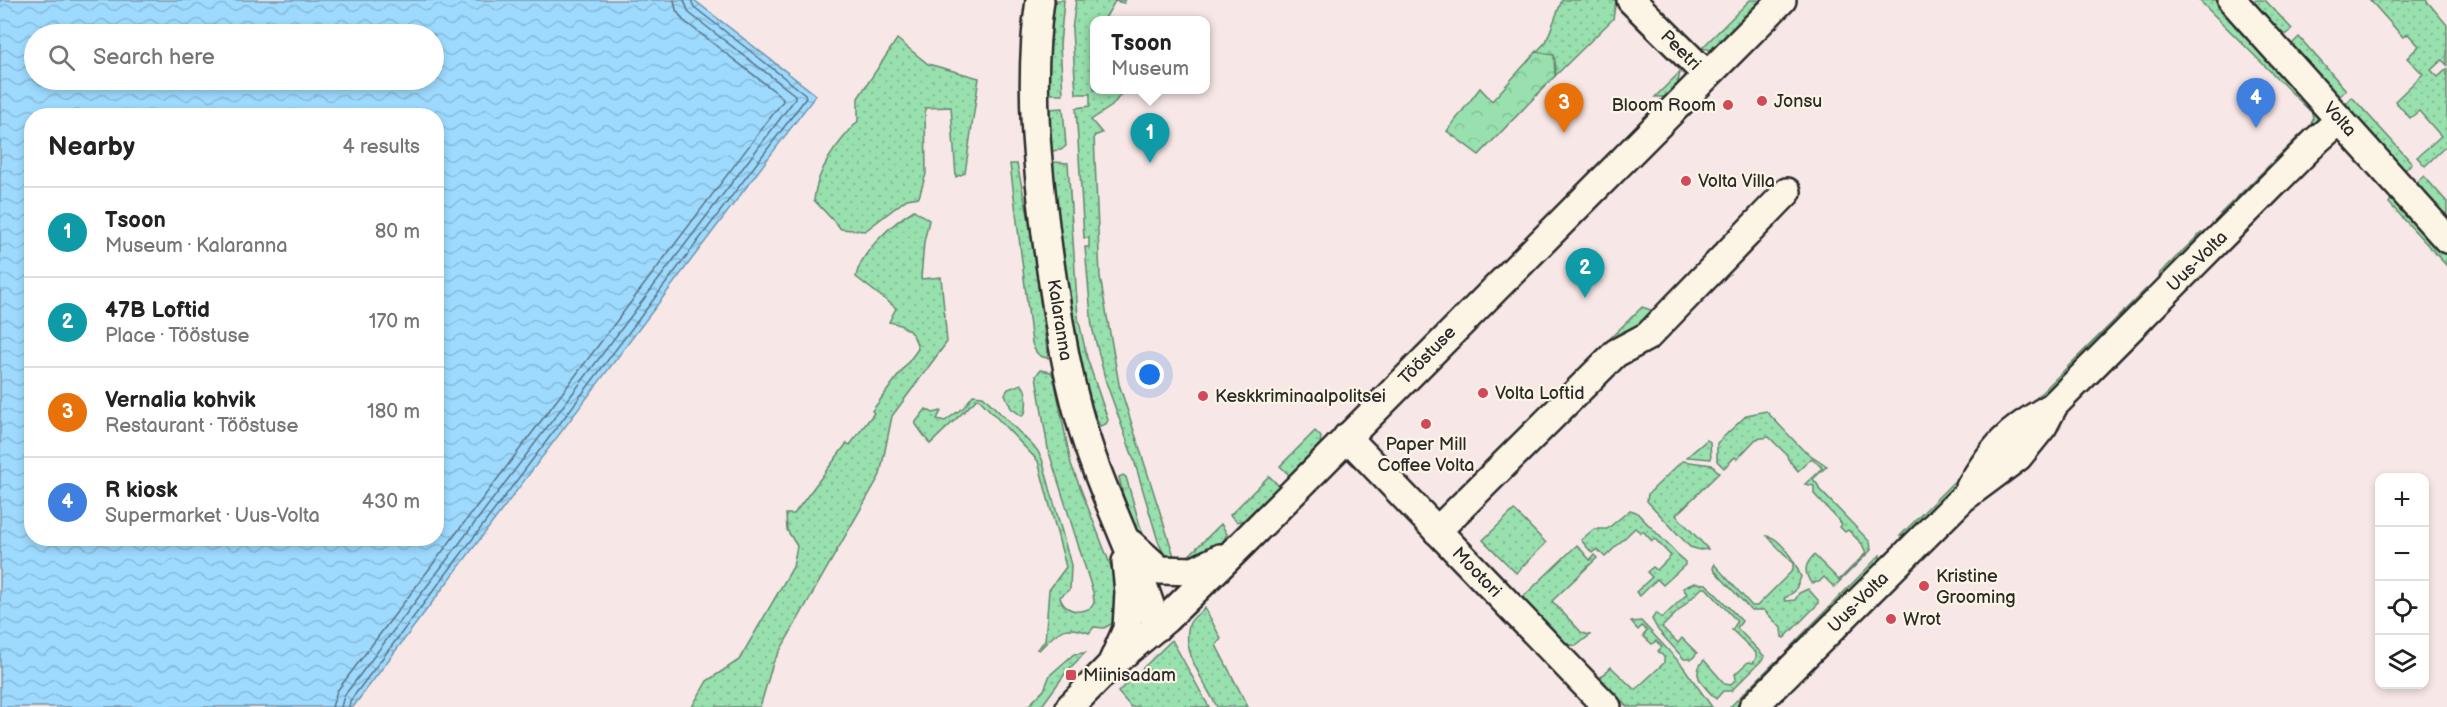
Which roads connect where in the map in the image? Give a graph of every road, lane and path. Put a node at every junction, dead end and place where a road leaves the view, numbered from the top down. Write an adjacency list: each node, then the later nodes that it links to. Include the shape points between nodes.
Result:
1 (1040, 0): 11 (street, Kalaranna, via 1033,94 1036,159 1054,287 1076,407)
2 (1631, 0): 5 (street, Peetri)
3 (1782, 0): 5 (street, Tööstuse)
4 (2232, 0): 6 (street, Volta)
5 (1706, 74): 9 (street, Tööstuse)
6 (2340, 120): 8 (street, Volta); 17 (street, Uus-Volta, via 2054,405 2013,430 1997,445 1963,498)
7 (1787, 192): 10 (street, via 1648,336 1616,353)
8 (2447, 239)
9 (1347, 437): 10 (street, Mootori); 12 (street, Tööstuse)
10 (1437, 531): 16 (street, Mootori)
11 (1123, 537): 12 (street, via 1160,570 1179,572 1209,565); 13 (street, Kalaranna, via 1147,592); 14 (street, via 1129,592 1127,629)
12 (1242, 544): 13 (street, Tööstuse)
13 (1157, 627): 14 (street, Tööstuse)
14 (1113, 663): 15 (street, Tööstuse)
15 (1070, 707)
16 (1607, 707)
17 (1753, 707)

